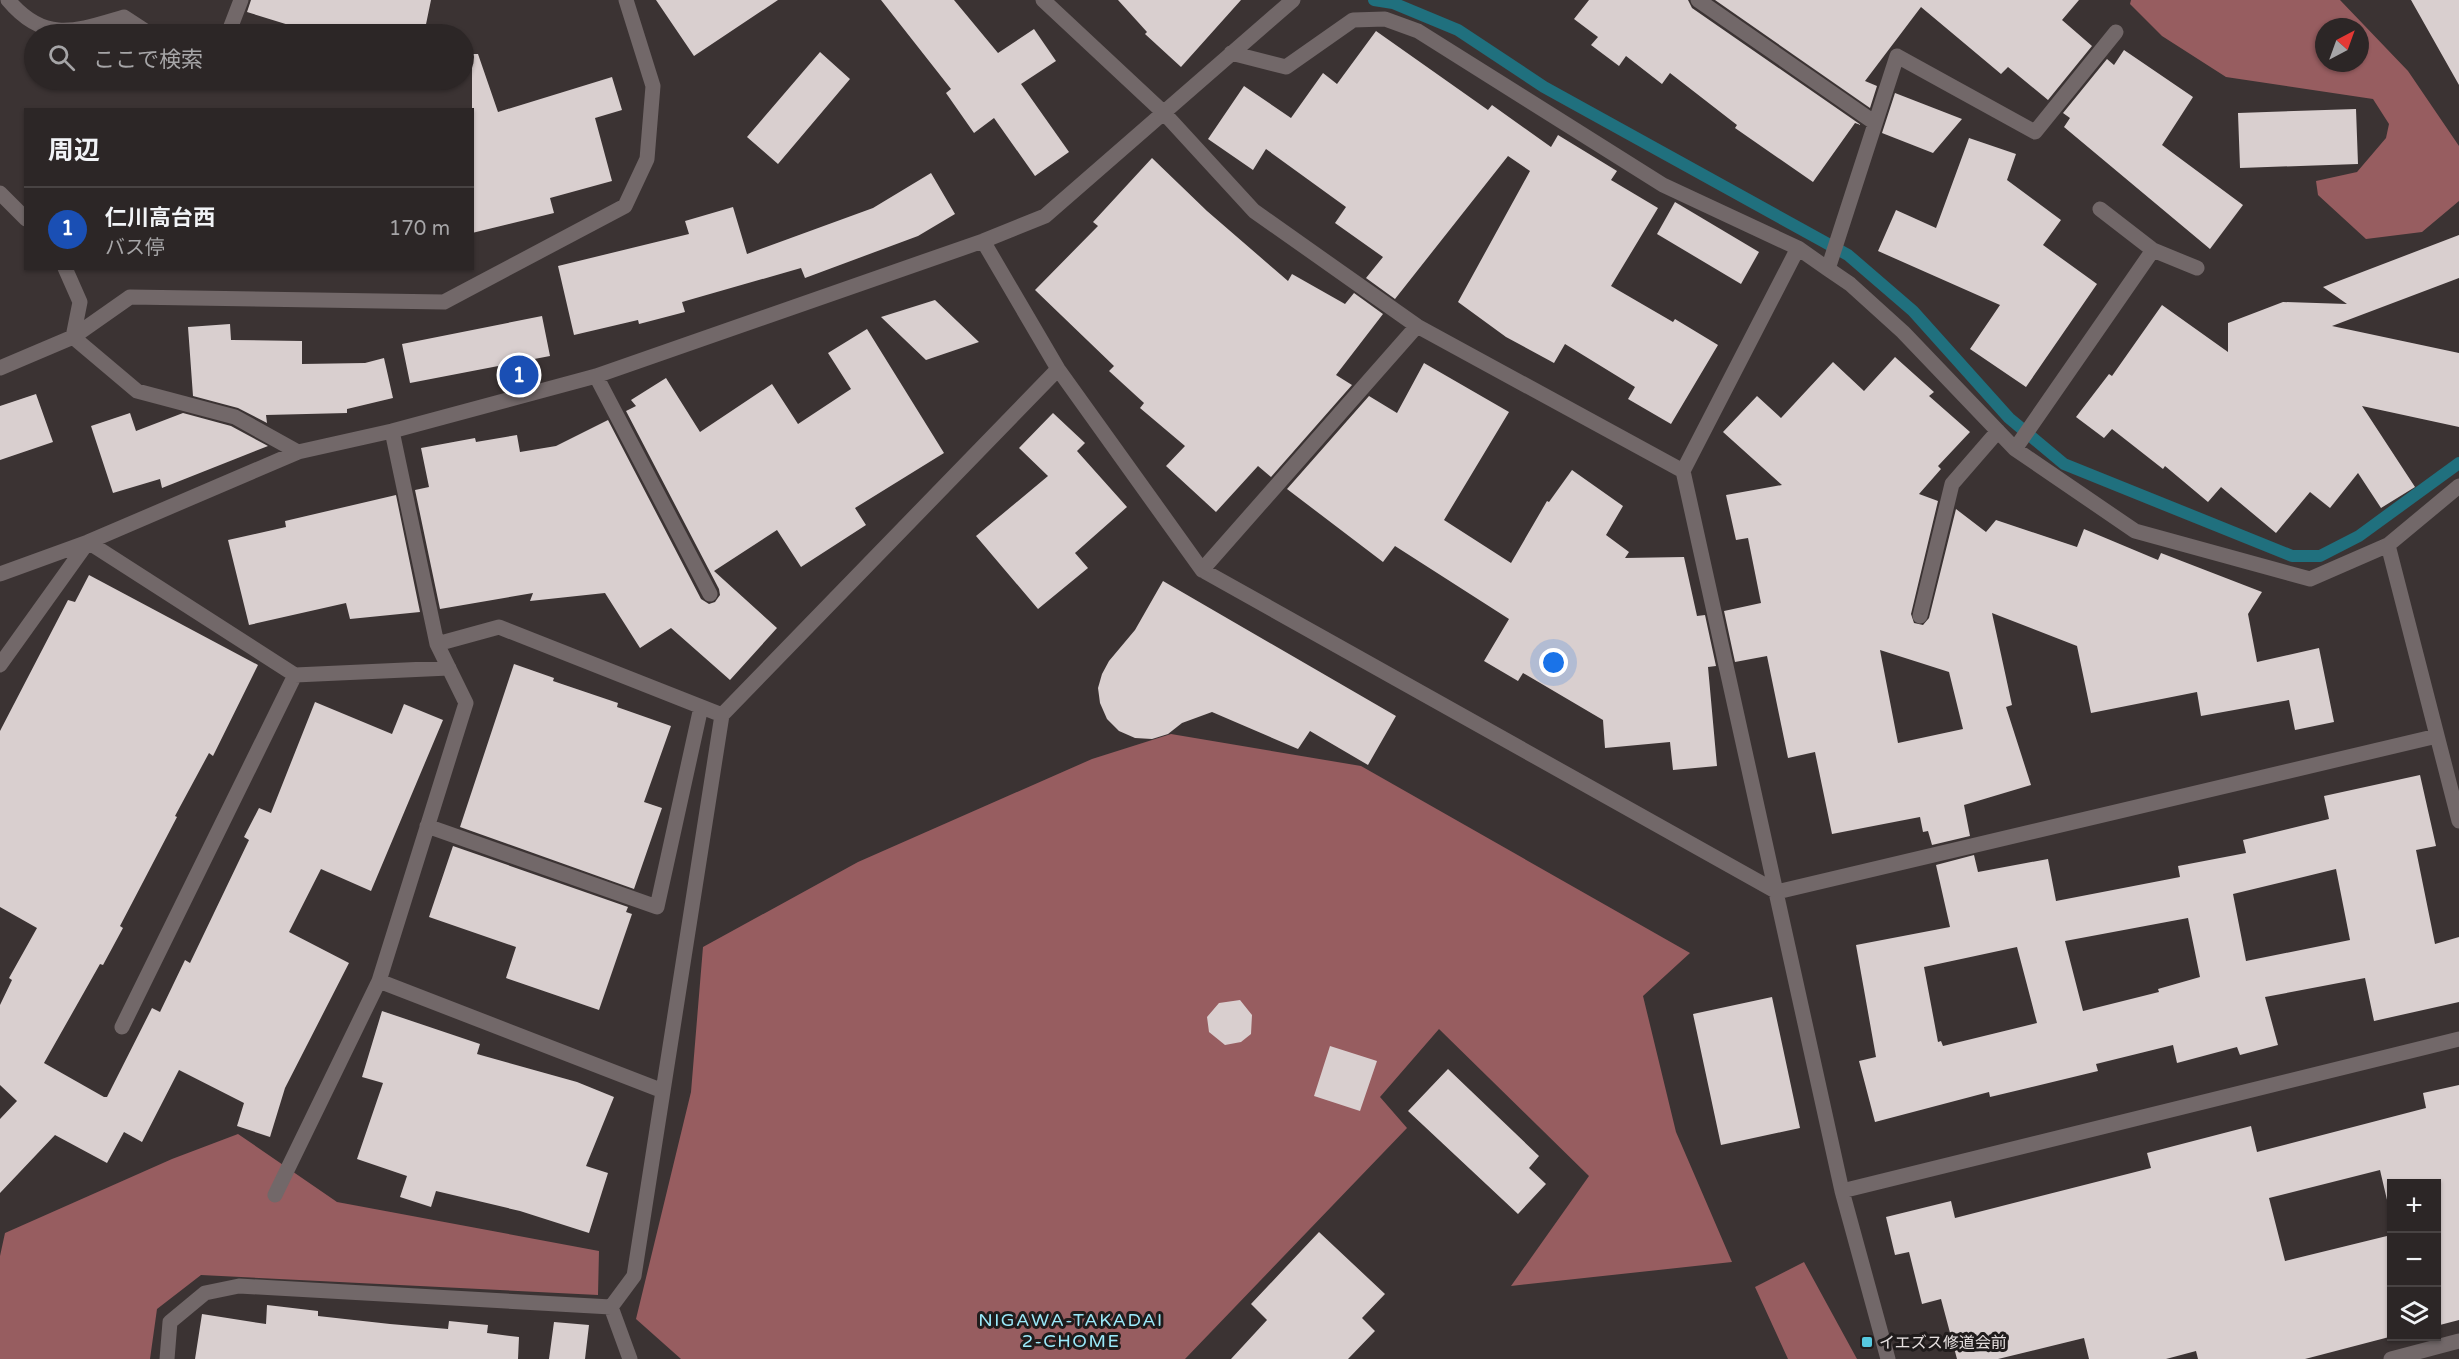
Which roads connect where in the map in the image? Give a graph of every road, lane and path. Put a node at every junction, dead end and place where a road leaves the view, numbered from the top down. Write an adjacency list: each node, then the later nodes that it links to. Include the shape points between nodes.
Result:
1 (8, 0): 7 (street)
2 (241, 0): 10 (street)
3 (626, 0): 25 (street, via 653,86 647,159 625,206 444,302 130,297)
4 (1043, 0): 13 (street)
5 (1293, 0): 12 (street)
6 (1698, 0): 14 (street)
7 (37, 24)
8 (100, 24): 9 (street, via 124,17)
9 (135, 24)
10 (232, 24)
11 (2116, 32): 14 (street, via 2035,132 1897,56)
12 (1231, 53): 13 (street); 19 (street, via 1286,67 1353,20 1385,19 1418,31 1663,185)
13 (1164, 114): 18 (street, via 1045,216); 24 (street, via 1254,211)
14 (1875, 123): 22 (street)
15 (0, 193): 17 (street)
16 (2100, 209): 20 (street)
17 (24, 217)
18 (984, 242): 27 (street); 28 (street)
19 (1798, 249): 22 (street); 33 (street)
20 (2153, 250): 21 (street); 31 (street)
21 (2197, 268)
22 (1828, 269): 30 (street, via 1903,332)
23 (66, 270): 25 (street, via 80,302)
24 (1417, 326): 33 (street); 37 (street)
25 (73, 337): 26 (street); 32 (street, via 137,391 235,417)
26 (0, 368)
27 (1058, 369): 37 (street); 46 (street)
28 (596, 376): 29 (street); 39 (street)
29 (392, 431): 32 (street); 41 (street)
30 (1998, 431): 31 (street); 40 (street, via 1952,484)
31 (2016, 448): 36 (street, via 2135,531 2310,579)
32 (298, 452): 35 (street)
33 (1683, 471): 50 (street)
34 (2459, 486): 36 (street)
35 (88, 542): 38 (street); 42 (street); 44 (street)
36 (2388, 545): 47 (street)
37 (1202, 570): 50 (street)
38 (0, 574)
39 (710, 594)
40 (1920, 616)
41 (437, 644): 43 (street); 45 (street, via 500,627)
42 (0, 665)
43 (449, 668): 44 (street); 49 (street, via 466,703)
44 (295, 675): 52 (street)
45 (701, 707): 46 (street); 49 (street, via 657,907)
46 (722, 716): 54 (street)
47 (2437, 736): 48 (street); 50 (street)
48 (2459, 821)
49 (427, 826): 51 (street)
50 (1777, 892): 55 (street)
51 (379, 981): 54 (street); 56 (street)
52 (122, 1027)
53 (2459, 1039): 55 (street)
54 (663, 1091): 57 (street, via 634,1276)
55 (1842, 1191): 61 (street)
56 (275, 1195)
57 (611, 1307): 59 (street, via 239,1286 205,1293 170,1322); 60 (street)
58 (2459, 1341): 62 (street)
59 (167, 1359)
60 (630, 1359)
61 (1888, 1359)
62 (2391, 1359)

